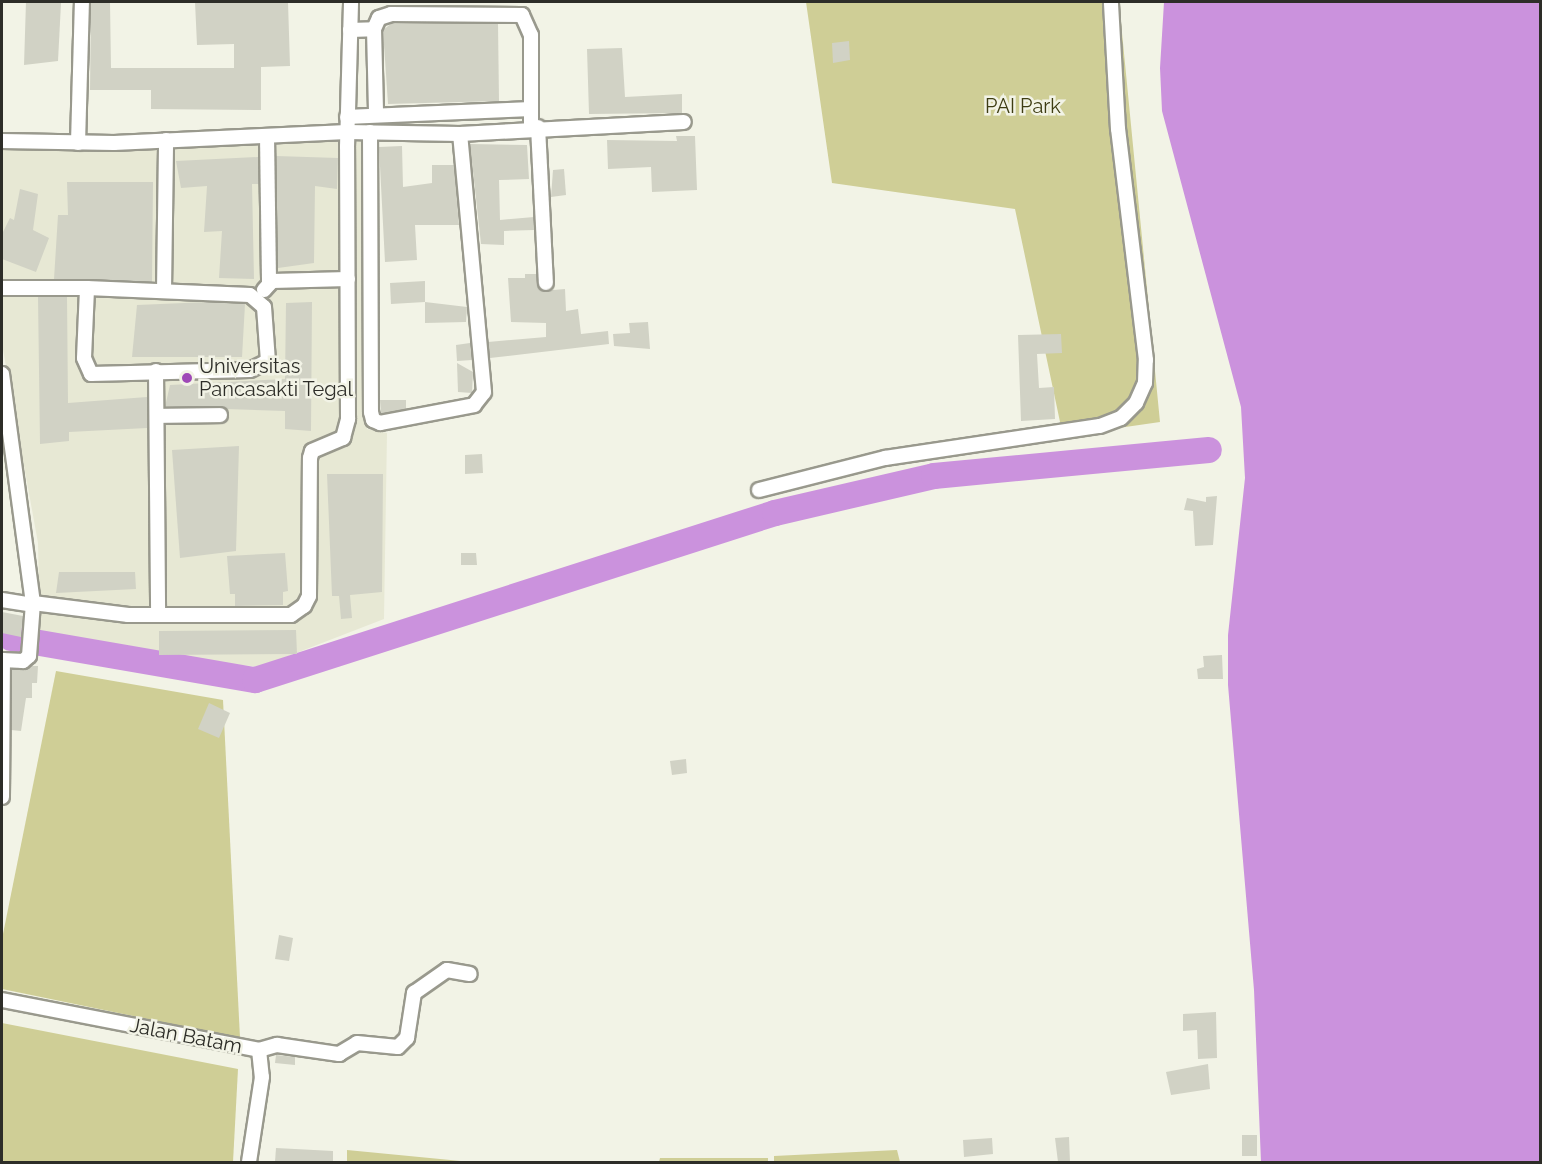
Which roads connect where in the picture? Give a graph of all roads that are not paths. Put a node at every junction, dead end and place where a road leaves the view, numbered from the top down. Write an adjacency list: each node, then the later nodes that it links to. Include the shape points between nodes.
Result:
1 (82, 2): 17 (street)
2 (351, 2): 5 (street)
3 (1111, 2): 29 (street, via 1118,129 1146,360 1145,383 1136,403 1121,418 1100,426 885,458)
4 (374, 29): 5 (street); 6 (street, via 385,15 522,15 531,35); 7 (street)
5 (350, 30): 8 (street)
6 (530, 109): 7 (street); 10 (street)
7 (376, 113): 8 (street)
8 (347, 117): 11 (street)
9 (684, 122): 10 (street)
10 (534, 127): 13 (street); 20 (street)
11 (347, 132): 12 (street); 14 (street); 18 (street)
12 (370, 132): 13 (street); 13 (street, via 371,412 373,420 380,423 474,405 484,393)
13 (460, 134)
14 (267, 135): 15 (street); 19 (street)
15 (166, 140): 17 (street); 23 (street)
16 (2, 141): 17 (street)
17 (78, 143)
18 (348, 279): 19 (street); 32 (street, via 348,419 343,438 312,451 310,458 309,596 291,615)
19 (269, 284): 24 (street)
20 (546, 284)
21 (2, 288): 22 (street)
22 (87, 288): 23 (street); 25 (street, via 84,347 91,374)
23 (164, 290): 24 (street, via 250,295)
24 (260, 299): 25 (street, via 269,332 268,361 263,366 250,370)
25 (156, 371): 28 (street)
26 (2, 374): 31 (street)
27 (220, 415): 28 (street)
28 (157, 416): 32 (street)
29 (759, 490)
30 (2, 600): 31 (street)
31 (33, 604): 32 (street, via 128,615); 33 (street, via 30,652 23,661)
32 (158, 612)
33 (2, 660): 34 (street)
34 (2, 797)
35 (470, 974): 37 (street, via 447,970 414,993 407,1038 398,1047 357,1043 339,1054 278,1045)
36 (2, 1000): 37 (street, Jalan Batam)
37 (259, 1050): 38 (street, Jalan Batam, via 262,1077)
38 (249, 1162)

